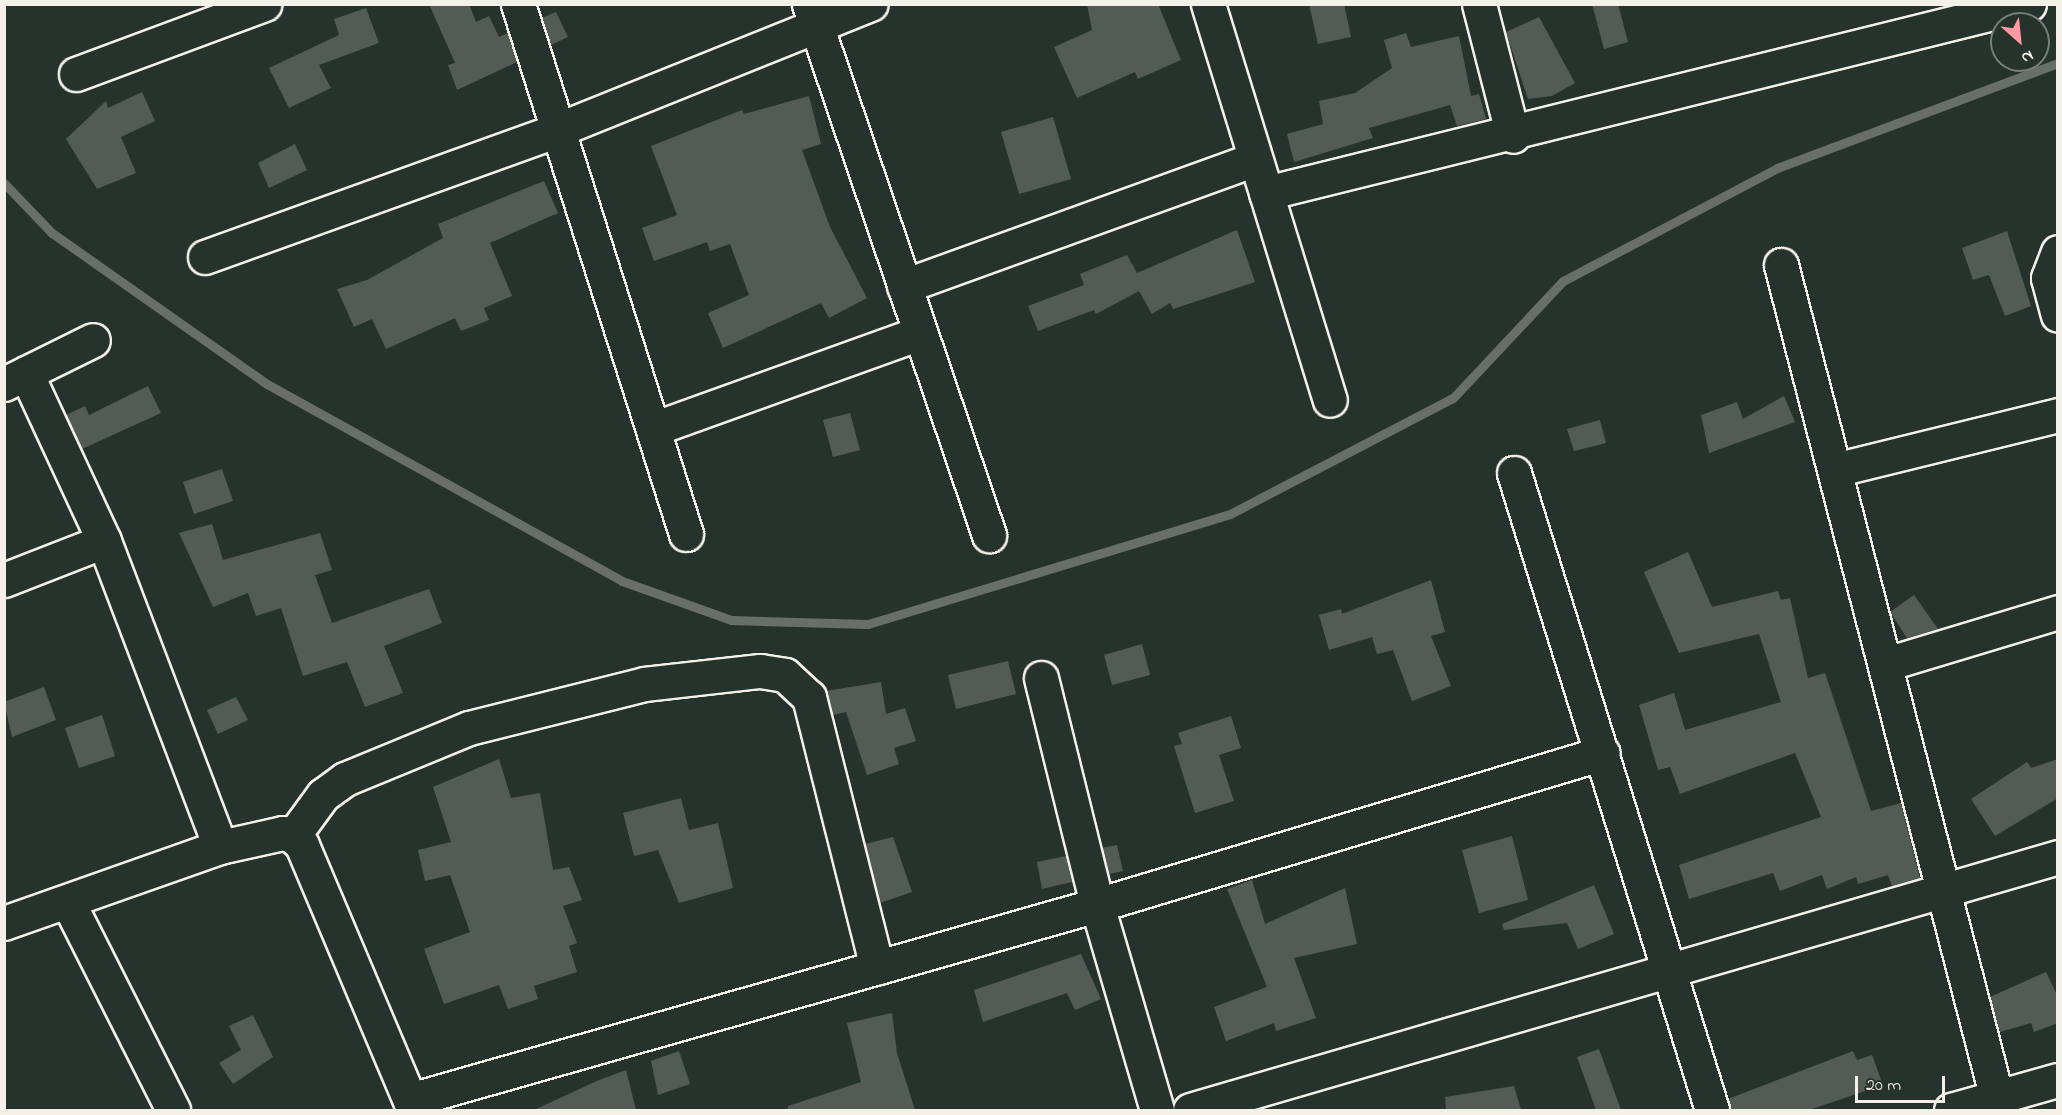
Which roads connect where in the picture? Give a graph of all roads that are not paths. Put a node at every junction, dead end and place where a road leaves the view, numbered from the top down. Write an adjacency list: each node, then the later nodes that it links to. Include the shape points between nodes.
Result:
1 (264, 4): 8 (street)
2 (518, 4): 9 (street)
3 (872, 4): 7 (street)
4 (1208, 4): 11 (street)
5 (1479, 4): 10 (street)
6 (2029, 4): 10 (street)
7 (812, 15): 9 (street); 16 (street)
8 (76, 74)
9 (557, 130): 14 (street); 23 (street)
10 (1513, 136): 12 (street)
11 (1256, 159): 12 (street); 16 (street)
12 (1266, 193): 21 (street)
13 (2058, 252): 17 (street, via 2048,278)
14 (205, 257)
15 (1781, 265): 24 (street)
16 (904, 286): 18 (street)
17 (2058, 315)
18 (920, 333): 23 (street); 27 (street)
19 (93, 340): 20 (street)
20 (15, 378): 28 (street)
21 (1330, 400)
22 (2058, 415): 24 (street)
23 (653, 429): 26 (street)
24 (1838, 469): 31 (street)
25 (1514, 473): 33 (street)
26 (686, 534)
27 (988, 535)
28 (104, 541): 29 (street); 35 (street)
29 (4, 580)
30 (2058, 612): 31 (street)
31 (1886, 664): 37 (street)
32 (1041, 678): 39 (street)
33 (1603, 753): 39 (street); 42 (street)
34 (294, 836): 35 (street, via 283,833); 41 (street, via 323,795 345,779 469,728 644,684 760,671 784,675 809,697); 45 (street, via 302,844)
35 (220, 848): 38 (street)
36 (2058, 857): 37 (street)
37 (1942, 891): 42 (street); 44 (street)
38 (69, 904): 40 (street); 46 (street)
39 (1097, 906): 41 (street); 47 (street)
40 (4, 923)
41 (877, 968): 45 (street)
42 (1671, 971): 48 (street); 49 (street)
43 (2058, 1080): 44 (street)
44 (1998, 1103): 50 (street)
45 (412, 1105)
46 (174, 1110)
47 (1157, 1110)
48 (1190, 1110)
49 (1712, 1110)
50 (1951, 1110)

